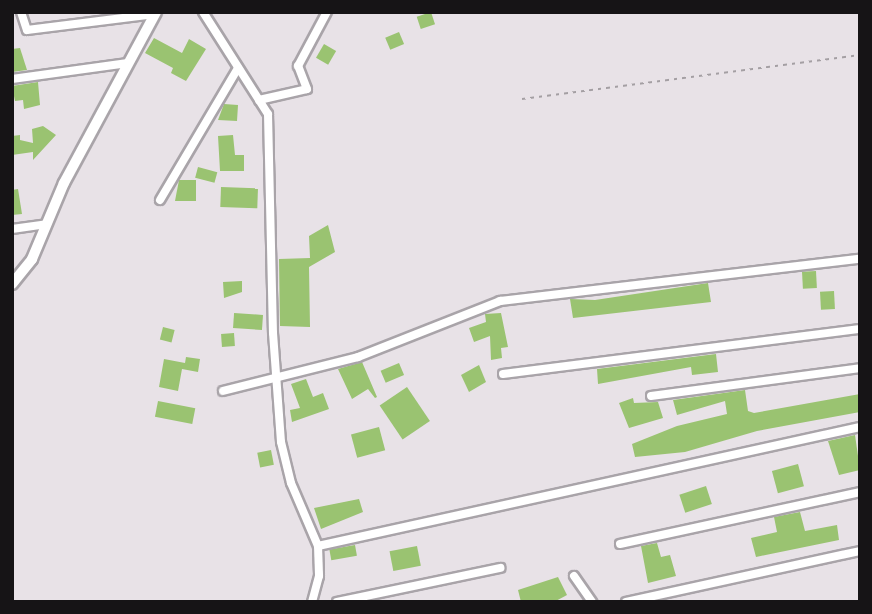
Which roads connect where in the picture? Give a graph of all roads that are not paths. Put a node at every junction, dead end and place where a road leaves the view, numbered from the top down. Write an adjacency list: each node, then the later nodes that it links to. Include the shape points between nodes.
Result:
1 (21, 12): 4 (street, via 27,30)
2 (203, 12): 6 (street)
3 (327, 12): 8 (street, via 298,66 307,89)
4 (155, 13): 5 (street)
5 (128, 63): 7 (street); 10 (street)
6 (238, 68): 8 (street); 9 (street)
7 (12, 79)
8 (259, 100): 16 (street, via 268,114)
9 (160, 200)
10 (47, 224): 11 (street); 13 (street, via 32,259)
11 (12, 229)
12 (860, 259): 16 (street, via 500,301 358,357)
13 (12, 285)
14 (860, 329): 17 (street)
15 (860, 368): 19 (street)
16 (276, 374): 18 (street); 23 (street, via 288,469)
17 (503, 374)
18 (223, 391)
19 (651, 396)
20 (860, 428): 23 (street)
21 (860, 492): 22 (street)
22 (620, 544)
23 (318, 546): 27 (street, via 319,576)
24 (860, 551): 30 (street)
25 (500, 568): 28 (street)
26 (574, 576): 29 (street)
27 (313, 602)
28 (337, 602)
29 (592, 602)
30 (626, 602)

